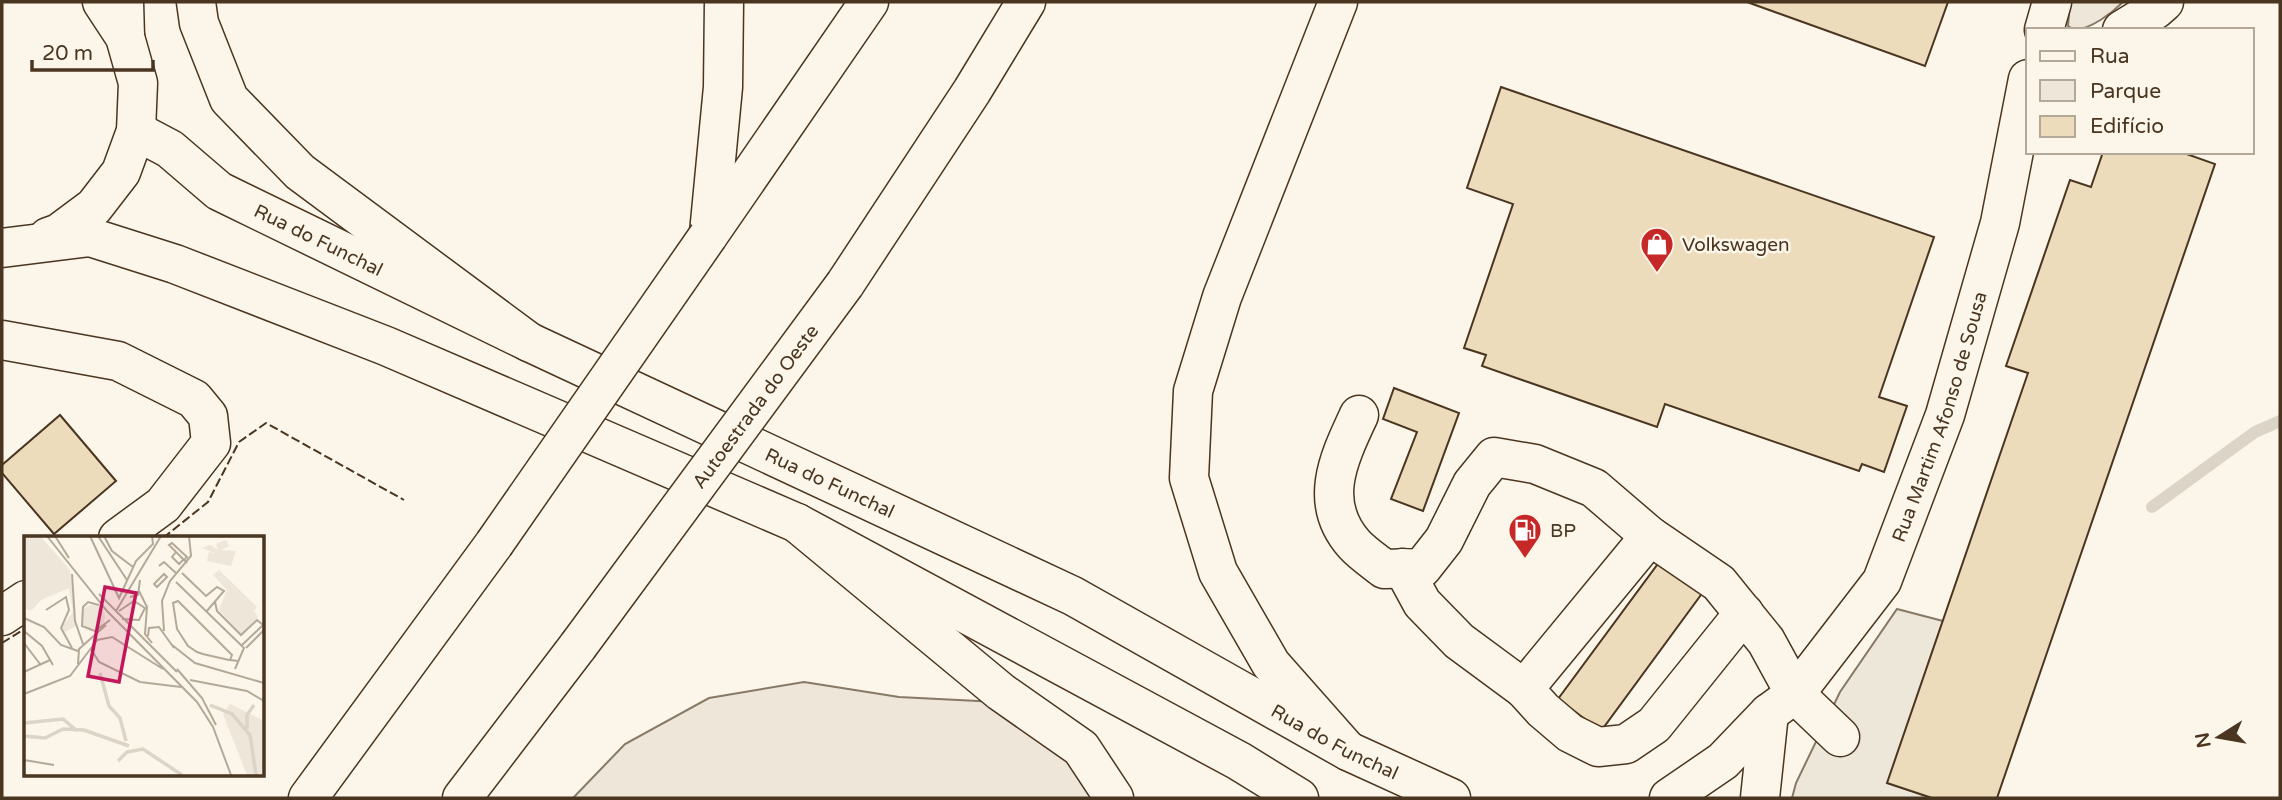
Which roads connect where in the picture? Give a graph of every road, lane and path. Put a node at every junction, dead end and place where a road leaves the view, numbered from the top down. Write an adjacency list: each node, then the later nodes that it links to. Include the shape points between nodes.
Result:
1 (102, 2): 9 (main road)
2 (196, 2): 17 (main road, via 199,23 229,99 300,172)
3 (724, 2): 14 (main road, via 723,87)
4 (869, 2): 14 (main road)
5 (1026, 2): 26 (main road, Autoestrada do Oeste, bridge, via 845,284)
6 (1338, 2): 30 (main road, via 1222,297 1193,391 1189,478 1218,572 1270,664)
7 (2052, 2): 10 (main road)
8 (2164, 2): 11 (main road)
9 (124, 19): 13 (main road, via 138,83)
10 (2045, 28)
11 (2125, 28)
12 (2026, 91): 28 (main road, Rua Martim Afonso de Sousa, via 2000,223 1945,415 1882,581)
13 (136, 131): 15 (main road, via 121,172 94,207 59,233); 17 (main road, Rua do Funchal, via 170,149 219,191)
14 (708, 236): 31 (main road, bridge, via 494,544)
15 (10, 248): 19 (main road, via 90,237 175,264 386,346)
16 (2, 340): 20 (main road, via 118,361 194,399 208,416 211,443 163,505)
17 (529, 342): 30 (main road, Rua do Funchal, via 1073,596)
18 (1359, 415): 22 (main road, via 1333,480 1336,515 1354,543 1384,569)
19 (797, 523): 34 (main road, via 1001,692 1081,748); 35 (main road, via 1239,761)
20 (119, 536)
21 (1650, 536): 22 (main road, via 1594,488 1535,464 1494,457 1472,484 1444,540 1422,568); 24 (main road, via 1719,583); 27 (main road)
22 (1404, 568): 27 (main road, via 1422,603 1459,641)
23 (24, 601): 25 (main road)
24 (1744, 613): 27 (main road, via 1654,724 1626,744 1598,747 1570,733); 28 (main road, via 1766,641)
25 (2, 616)
26 (578, 646): 32 (main road, Autoestrada do Oeste); 33 (main road)
27 (1524, 689)
28 (1782, 704): 29 (main road); 37 (main road, Rua Martim Afonso de Sousa, via 1723,761); 38 (main road)
29 (1840, 737)
30 (1348, 751): 36 (main road, Rua do Funchal)
31 (308, 798)
32 (461, 798)
33 (494, 798)
34 (1114, 798)
35 (1299, 798)
36 (1451, 798)
37 (1669, 798)
38 (1760, 798)

